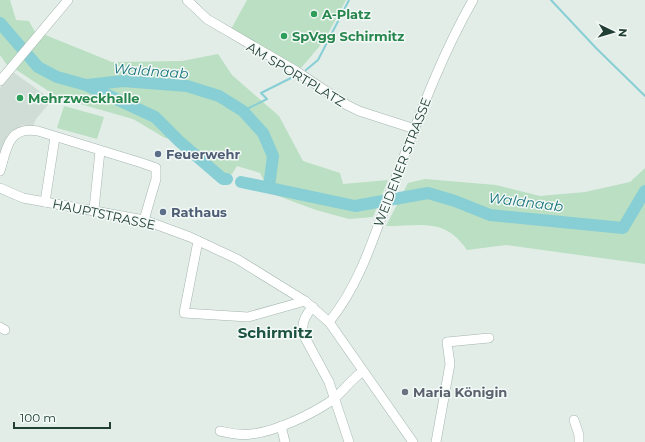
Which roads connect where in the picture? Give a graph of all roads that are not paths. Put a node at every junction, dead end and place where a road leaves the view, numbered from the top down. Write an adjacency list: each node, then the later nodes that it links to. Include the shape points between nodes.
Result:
1 (68, 0): 4 (street)
2 (187, 0): 5 (street, AM SPORTPLATZ, via 207,19 296,71 346,105)
3 (473, 0): 5 (street, WEIDENER STRASSE, via 448,46)
4 (0, 80)
5 (415, 129): 16 (street, WEIDENER STRASSE, via 378,226 350,290)
6 (55, 137): 7 (street); 8 (street, via 38,131 20,131 7,148); 10 (street)
7 (100, 151): 11 (street); 12 (street, via 156,168 156,179)
8 (0, 171)
9 (0, 188): 10 (street, HAUPTSTRASSE, via 15,195)
10 (44, 202): 11 (street, HAUPTSTRASSE)
11 (94, 209): 12 (street, HAUPTSTRASSE)
12 (144, 220): 13 (street, HAUPTSTRASSE)
13 (198, 241): 14 (street, HAUPTSTRASSE, via 237,259); 14 (street, via 184,313 248,317)
14 (305, 301): 15 (street, HAUPTSTRASSE)
15 (313, 307): 16 (street, HAUPTSTRASSE); 19 (street, via 305,317 303,334)
16 (329, 322): 18 (street, HAUPTSTRASSE)
17 (489, 338): 27 (street, via 447,342 450,364)
18 (362, 372): 19 (street, via 346,384); 26 (street, HAUPTSTRASSE)
19 (335, 398): 21 (street); 25 (street)
20 (574, 420): 28 (street)
21 (281, 426): 23 (street); 24 (street)
22 (220, 431): 23 (street)
23 (237, 438)
24 (285, 442)
25 (349, 442)
26 (413, 442)
27 (436, 442)
28 (579, 442)

